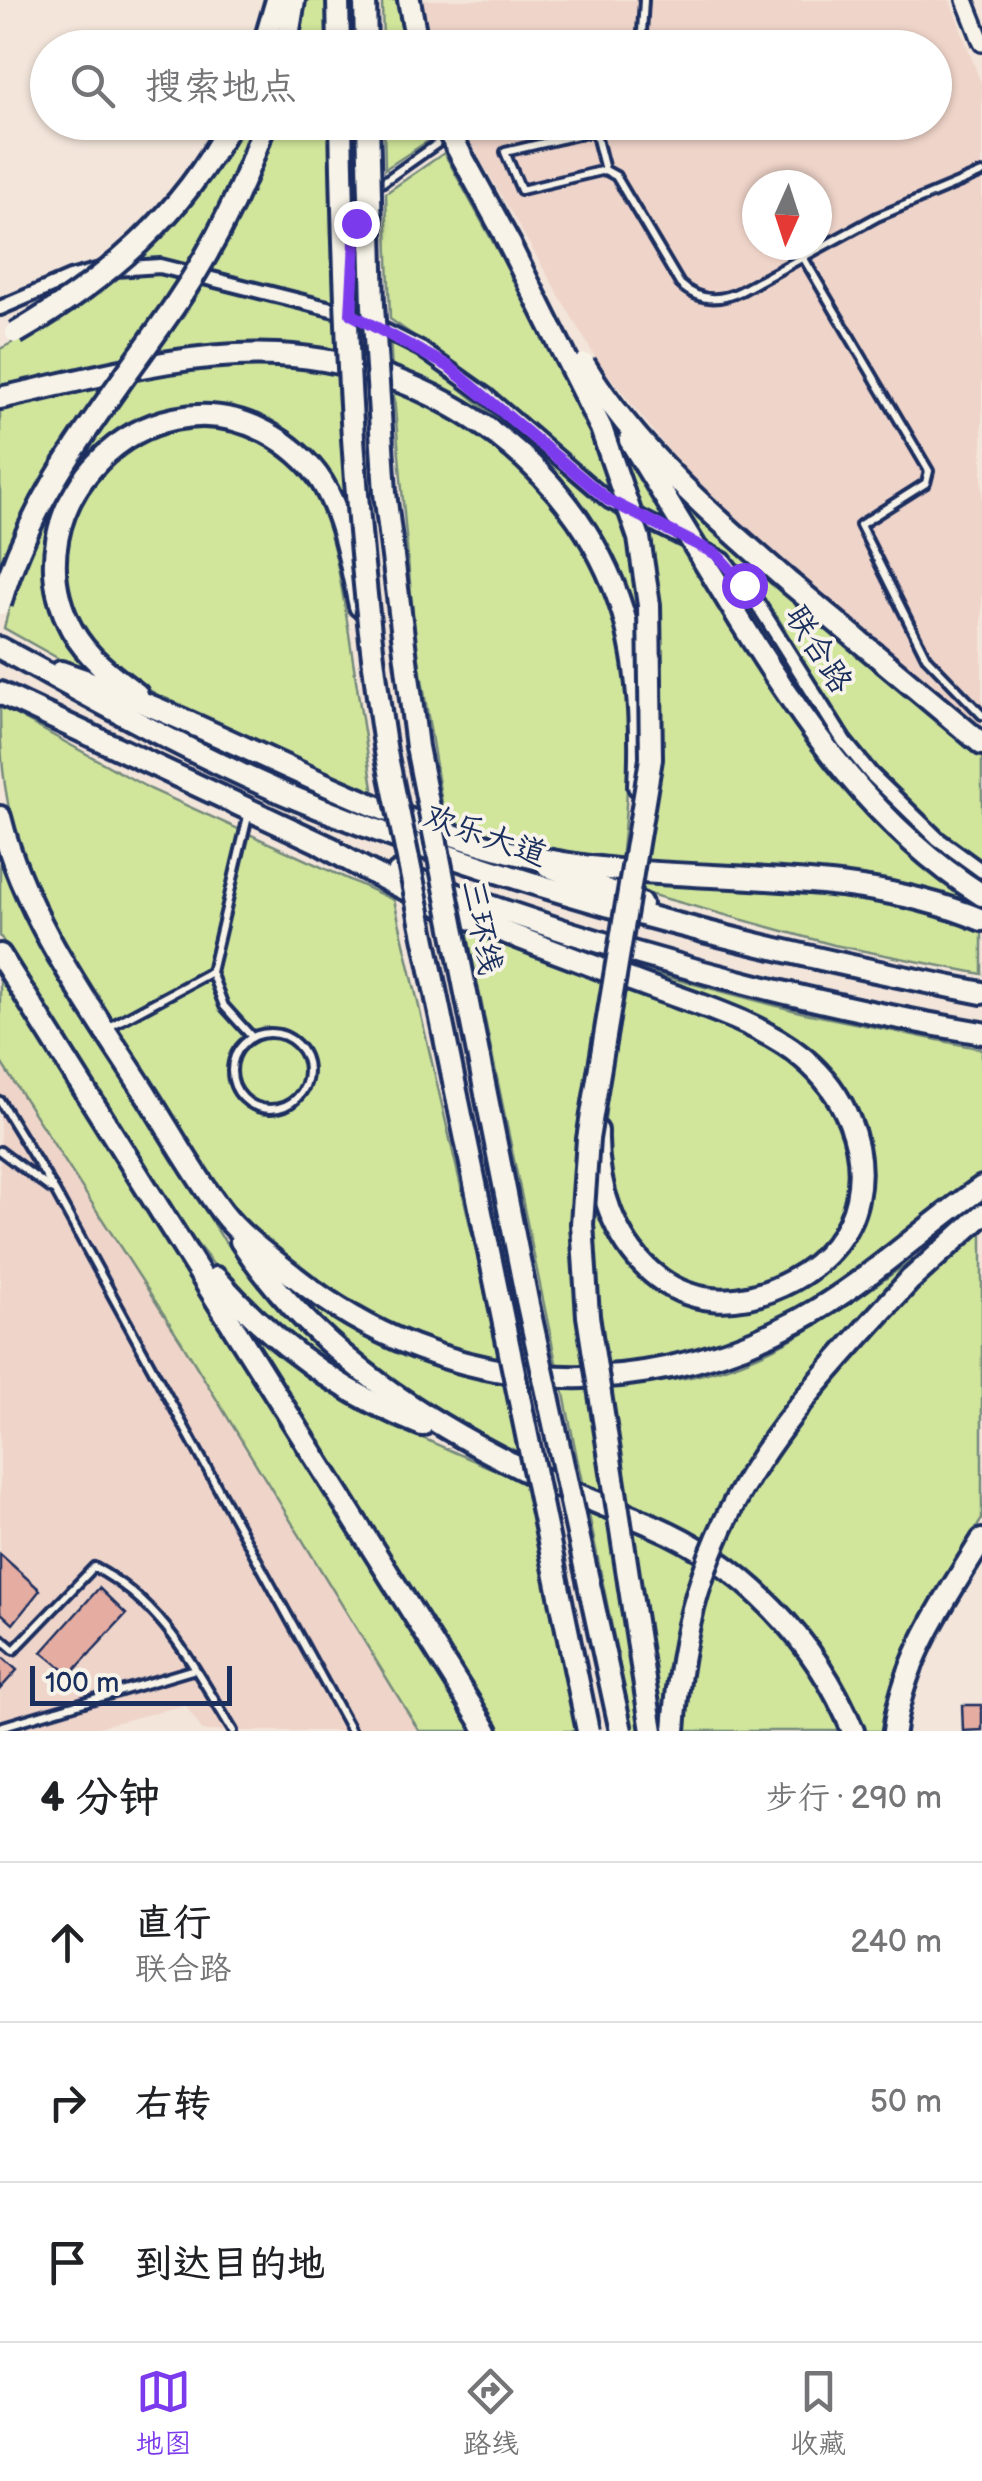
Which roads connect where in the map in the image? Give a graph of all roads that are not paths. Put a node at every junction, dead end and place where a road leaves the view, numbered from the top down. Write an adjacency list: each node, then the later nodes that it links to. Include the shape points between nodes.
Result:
1 (276, 0): 8 (highway)
2 (294, 0): 9 (highway)
3 (338, 0): 10 (highway)
4 (366, 0): 11 (highway)
5 (409, 0): 12 (highway)
6 (644, 0): 13 (lane)
7 (965, 0): 14 (street)
8 (268, 30)
9 (289, 30)
10 (339, 30)
11 (366, 30)
12 (415, 30)
13 (642, 30)
14 (982, 43)
15 (220, 140): 31 (highway, bridge, via 186,194 142,241 96,281)
16 (258, 140): 34 (highway, bridge, via 203,260 38,505)
17 (342, 140): 36 (highway, 三环线, bridge, via 348,370)
18 (369, 140): 75 (highway, 三环线, bridge, via 383,474 417,747)
19 (444, 140): 30 (lane, via 374,188 362,204)
20 (453, 140): 25 (highway, bridge)
21 (555, 140): 23 (lane, via 505,152 521,190)
22 (598, 140): 23 (lane)
23 (605, 170): 27 (lane, via 619,178 674,275 695,295 728,298)
24 (982, 173): 26 (lane)
25 (506, 236): 32 (highway, bridge); 44 (highway, bridge, via 602,428 638,538 654,710)
26 (832, 241)
27 (798, 260)
28 (806, 260): 38 (lane, via 929,471 926,484 860,526 926,657)
29 (0, 308): 30 (street, 联合路, via 100,270 160,266)
30 (351, 314): 46 (street, 联合路, via 448,366 608,500 724,560 871,774)
31 (8, 337)
32 (603, 396): 40 (highway, bridge, via 730,530); 47 (highway, bridge, via 810,730 927,854)
33 (0, 398): 44 (highway, bridge, via 214,358 279,355 402,381 453,405 514,449 569,510 612,584 632,651 642,722)
34 (0, 604)
35 (9, 653): 39 (highway); 49 (highway, 欢乐大道, via 121,717 296,798 442,855)
36 (372, 662): 39 (highway, bridge, via 334,506 312,468 253,425 205,414 157,421 119,440 78,485 56,542 57,577 69,624 96,662); 74 (highway, 三环线, bridge, via 411,886)
37 (0, 693): 41 (highway, 欢乐大道)
38 (982, 715)
39 (172, 717): 45 (highway, via 321,783)
40 (982, 744)
41 (249, 811): 43 (highway, 欢乐大道); 51 (lane)
42 (0, 817): 53 (highway, via 41,922)
43 (321, 844): 54 (highway, 欢乐大道, via 456,895 669,961); 56 (highway, bridge, via 380,880 770,1037 804,1058 846,1111 855,1136 860,1165 848,1224 823,1259 759,1294 696,1296 654,1276 614,1226 598,1172)
44 (636, 853): 56 (highway, bridge)
45 (520, 854): 48 (highway, via 880,892); 49 (highway, via 652,908)
46 (982, 871)
47 (982, 895)
48 (982, 920)
49 (676, 926): 52 (highway, 欢乐大道)
50 (0, 954): 63 (highway)
51 (211, 972): 53 (lane); 55 (lane, via 224,1006)
52 (982, 993)
53 (105, 1029): 61 (highway)
54 (982, 1033)
55 (252, 1037): 55 (lane, via 233,1061 235,1086 260,1108 285,1106 307,1081 305,1056 280,1034)
56 (598, 1090): 76 (highway, bridge, via 583,1184 584,1274)
57 (0, 1101): 60 (lane)
58 (0, 1151): 60 (lane)
59 (982, 1187): 61 (highway, via 859,1283 776,1330 708,1358 574,1379 495,1371 399,1340 316,1294)
60 (55, 1191): 72 (lane)
61 (223, 1214): 64 (highway, via 312,1328 399,1400)
62 (982, 1215): 77 (highway, bridge, via 910,1280 796,1406 737,1494 695,1602)
63 (185, 1243): 64 (highway, via 265,1331 310,1365 379,1406); 73 (highway)
64 (489, 1452): 78 (highway, via 653,1525 722,1565 814,1657)
65 (982, 1540): 67 (highway)
66 (982, 1557): 67 (highway)
67 (951, 1590): 79 (highway, via 908,1672)
68 (0, 1638): 69 (lane, via 14,1650 94,1566 157,1612)
69 (195, 1669): 70 (lane); 71 (lane)
70 (0, 1726)
71 (233, 1731)
72 (351, 1731)
73 (486, 1731)
74 (588, 1731)
75 (620, 1731)
76 (652, 1731)
77 (674, 1731)
78 (853, 1731)
79 (894, 1731)

